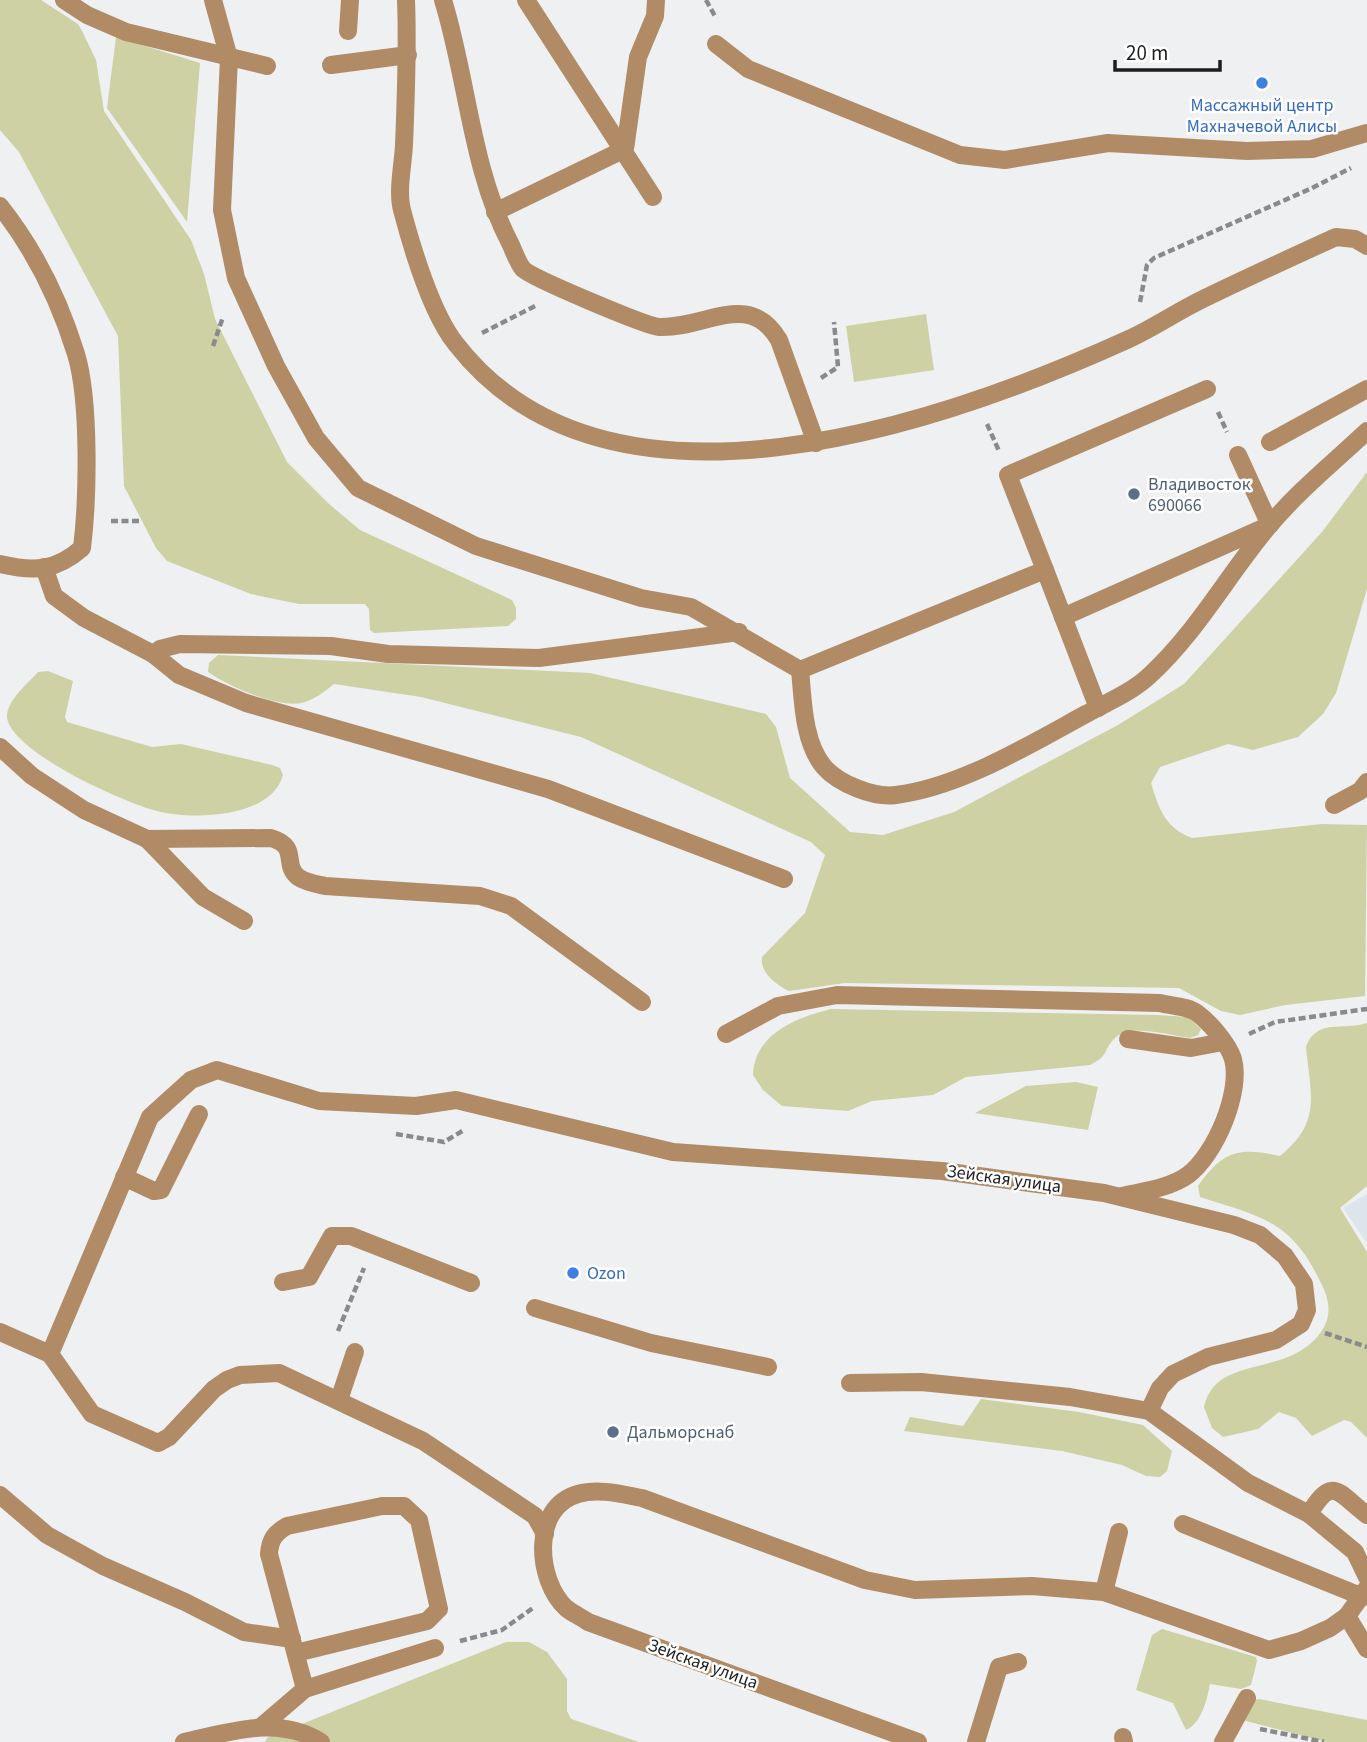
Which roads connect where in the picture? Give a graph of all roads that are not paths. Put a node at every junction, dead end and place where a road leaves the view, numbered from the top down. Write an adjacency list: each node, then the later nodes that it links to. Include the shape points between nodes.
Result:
1 (64, 0): 11 (lane, via 126,32)
2 (213, 0): 11 (lane)
3 (350, 0): 8 (lane)
4 (406, 0): 10 (lane)
5 (443, 0): 18 (lane, via 457,45 480,167)
6 (526, 0): 15 (lane)
7 (656, 0): 15 (lane, via 655,16 638,57)
8 (348, 31)
9 (716, 44): 14 (lane, via 748,69 960,155 1005,160 1108,143 1247,151 1312,149)
10 (408, 55): 12 (lane); 24 (lane, via 401,206 426,284 454,342 496,386 566,428 624,444 685,452)
11 (229, 58): 13 (lane); 31 (lane, via 222,210 236,278 276,366 316,438 358,488 476,546 640,598 691,607)
12 (331, 65)
13 (267, 66)
14 (1367, 133)
15 (625, 149): 16 (lane); 18 (lane)
16 (653, 197)
17 (0, 206): 27 (lane, via 48,281 76,356 83,400 86,520 82,548 64,565)
18 (495, 212): 24 (lane, via 523,269 647,325 685,326 736,314 760,317 779,340)
19 (1367, 246): 24 (lane, via 1336,237 1196,302 1133,337 984,397)
20 (1207, 388): 29 (lane, via 1008,475)
21 (1367, 388): 23 (lane)
22 (1367, 431): 26 (lane)
23 (1269, 442)
24 (816, 443)
25 (1238, 455): 26 (lane)
26 (1270, 525): 30 (lane); 34 (lane, via 1180,646 1147,679)
27 (44, 568): 28 (lane); 32 (lane, via 54,596)
28 (5, 570)
29 (1045, 570): 30 (lane); 33 (lane)
30 (1063, 617): 34 (lane)
31 (739, 632): 32 (lane, via 539,658 388,654 331,646 180,644); 33 (lane)
32 (153, 654): 39 (lane, via 179,675 246,703 548,789)
33 (800, 670): 34 (lane, via 803,710 824,767 869,792 894,796 940,786)
34 (1098, 708)
35 (0, 747): 38 (lane, via 32,776 85,810)
36 (1367, 782): 37 (lane, via 1360,791)
37 (1334, 804)
38 (147, 839): 40 (lane, via 203,897); 41 (lane, via 271,838 282,841 290,852 294,874 325,886 480,896 511,906)
39 (784, 879)
40 (244, 921)
41 (642, 1002)
42 (726, 1034): 44 (lane, via 793,1001 837,995 1160,1003 1195,1011)
43 (1128, 1039): 44 (lane, via 1191,1048)
44 (1223, 1042): 47 (lane, via 1234,1061 1231,1095 1220,1135 1206,1159 1174,1183)
45 (199, 1114): 46 (lane, via 161,1190)
46 (124, 1177): 47 (lane, Зейская улица, via 150,1117 191,1080 217,1070 319,1101 416,1106 456,1100 673,1152 942,1171); 53 (lane)
47 (1119, 1197): 57 (lane, Зейская улица, via 1260,1235 1297,1270 1307,1298 1301,1324 1289,1334 1208,1357 1173,1374)
48 (283, 1282): 49 (lane, via 309,1277 332,1236 351,1236)
49 (471, 1283)
50 (535, 1308): 54 (lane, via 650,1343)
51 (0, 1332): 53 (lane)
52 (355, 1352): 56 (lane)
53 (50, 1353): 56 (lane, via 92,1414 159,1443 214,1389 240,1375 279,1373)
54 (768, 1367)
55 (850, 1383): 57 (lane, via 934,1384 1070,1397)
56 (339, 1400): 63 (lane, via 423,1441 491,1484 535,1516)
57 (1149, 1411): 59 (lane, via 1248,1483)
58 (0, 1495): 68 (lane, via 47,1535 103,1566 244,1632)
59 (1309, 1514): 60 (lane, via 1322,1493 1330,1490); 64 (lane, via 1355,1552)
60 (1367, 1515)
61 (1183, 1524): 66 (lane)
62 (1119, 1532): 65 (lane)
63 (545, 1534): 65 (lane, Зейская улица, via 554,1509 576,1494 604,1492 642,1498 865,1580 902,1587 979,1590 1032,1586); 77 (lane, Зейская улица, via 545,1572 565,1607 588,1622)
64 (1366, 1572)
65 (1104, 1592): 67 (lane, Зейская улица, via 1269,1650 1301,1641)
66 (1365, 1592): 67 (lane, Зейская улица)
67 (1347, 1616): 70 (lane)
68 (294, 1646): 68 (lane, via 269,1554 277,1531 382,1506 404,1506 419,1520 439,1609 427,1622); 72 (lane)
69 (435, 1648): 72 (lane)
70 (1367, 1649)
71 (1018, 1662): 78 (lane, via 999,1667)
72 (305, 1689): 74 (lane)
73 (1247, 1699): 79 (lane)
74 (263, 1725): 75 (lane); 76 (lane, via 300,1732)
75 (184, 1742)
76 (321, 1742)
77 (918, 1742)
78 (976, 1742)
79 (1223, 1742)

